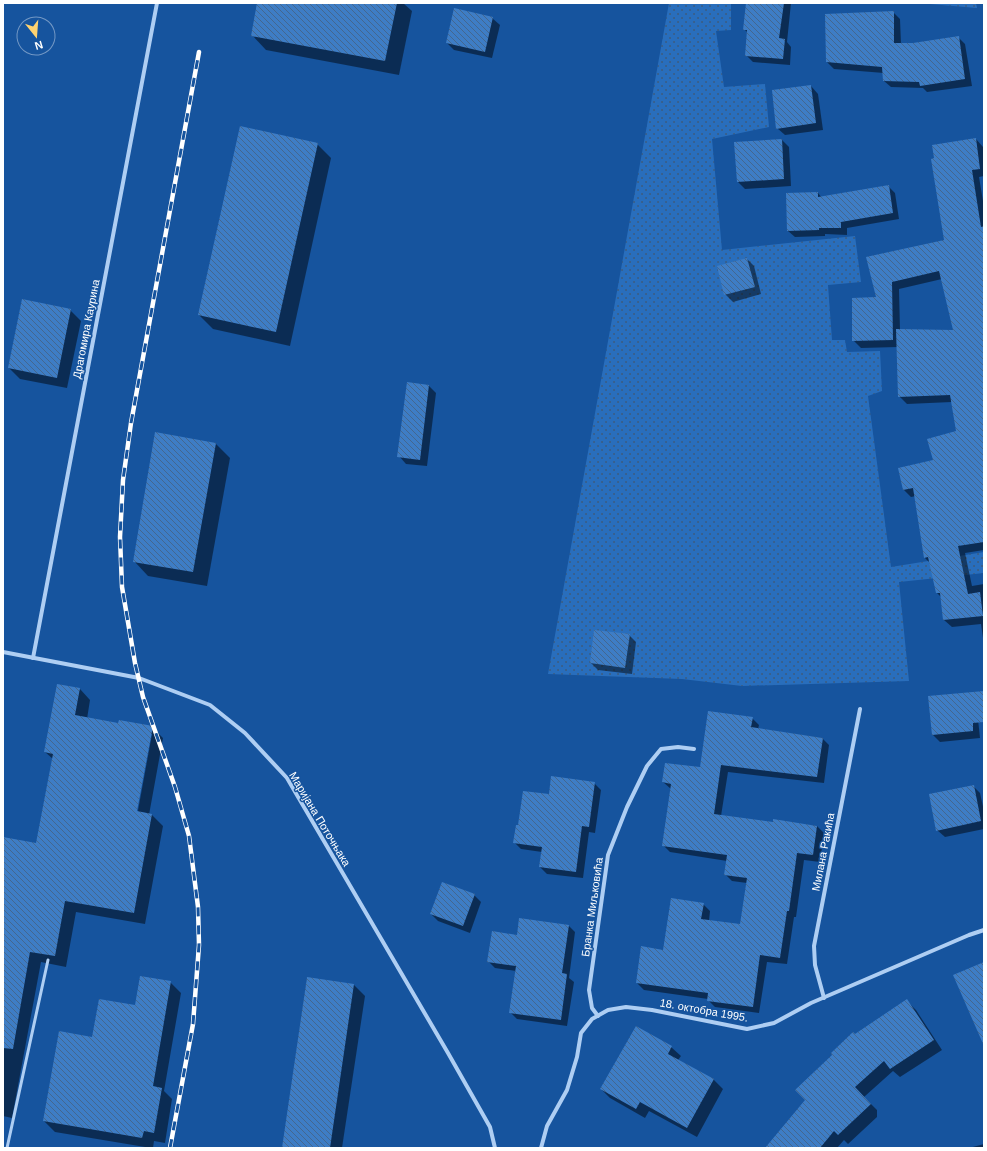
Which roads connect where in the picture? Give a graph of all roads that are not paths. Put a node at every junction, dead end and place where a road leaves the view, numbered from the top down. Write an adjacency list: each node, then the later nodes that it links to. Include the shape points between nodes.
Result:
1 (157, 3): 3 (street, Драгомира Каурина)
2 (3, 652): 3 (street, Маријана Поточњака)
3 (33, 658): 12 (street, Маријана Поточњака, via 139,678 210,705 245,732 287,778 490,1127)
4 (860, 709): 8 (street, Милана Ракића, via 814,946 815,965)
5 (694, 749): 9 (street, Бранка Миљковића, via 661,749 647,766 608,855 589,990 592,1008)
6 (984, 930): 8 (street, 18. октобра 1995.)
7 (48, 960): 11 (lane)
8 (824, 998): 9 (street, 18. октобра 1995., via 774,1023 747,1029 626,1007 608,1010)
9 (598, 1016): 13 (street, 18. октобра 1995., via 592,1019 581,1033 568,1090 547,1126)
10 (3, 1147): 11 (lane)
11 (7, 1148)
12 (495, 1148)
13 (541, 1148)

